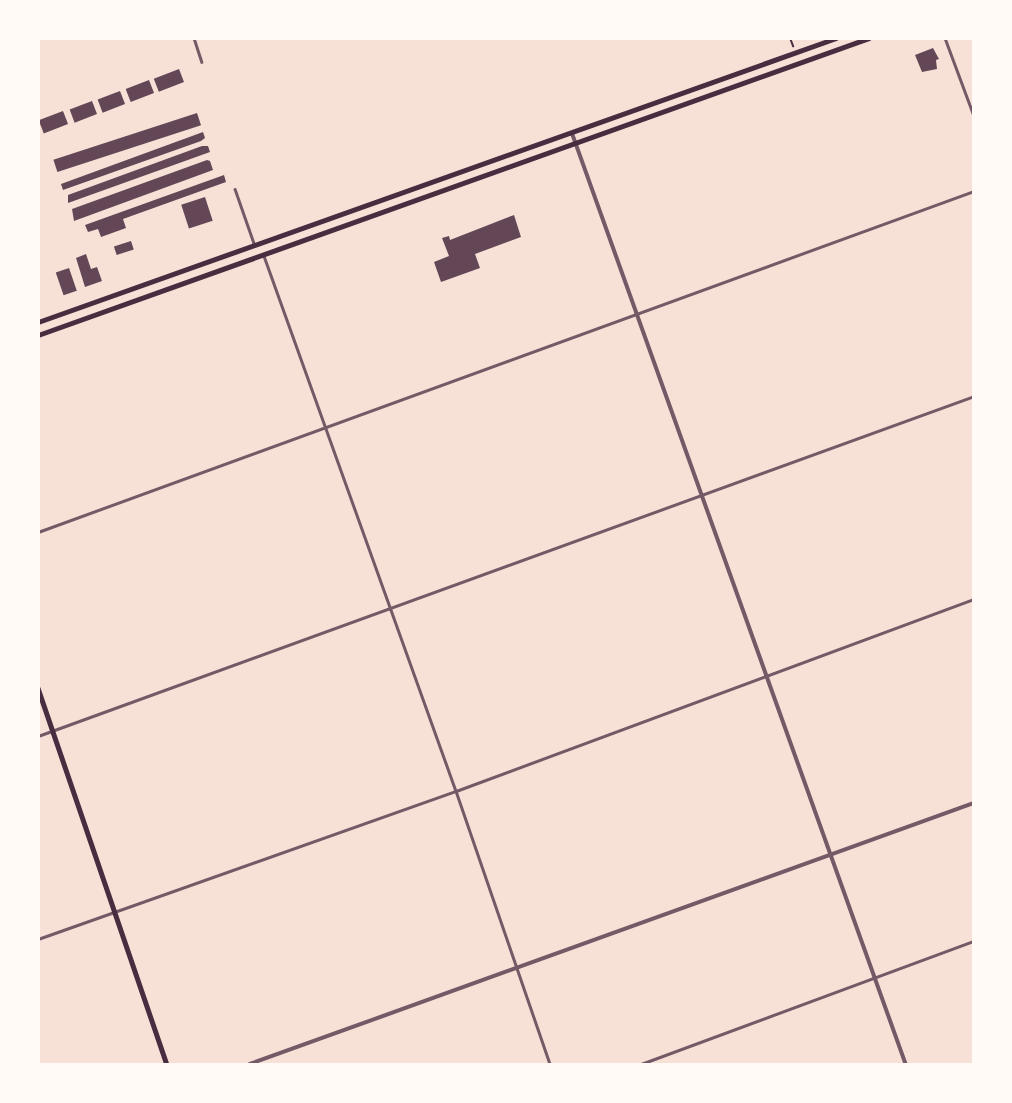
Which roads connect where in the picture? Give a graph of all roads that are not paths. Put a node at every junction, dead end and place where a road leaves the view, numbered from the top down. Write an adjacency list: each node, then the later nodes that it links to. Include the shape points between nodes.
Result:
1 (194, 38): 5 (street)
2 (836, 38): 7 (highway)
3 (869, 38): 8 (highway)
4 (946, 38): 6 (street)
5 (202, 62)
6 (974, 116)
7 (573, 135): 8 (street); 11 (highway)
8 (577, 145): 12 (highway); 13 (street)
9 (235, 189): 11 (street)
10 (974, 191): 13 (street)
11 (255, 247): 14 (highway)
12 (263, 254): 15 (highway); 17 (street)
13 (638, 314): 17 (street); 18 (street)
14 (38, 322)
15 (38, 335)
16 (974, 396): 18 (street)
17 (324, 426): 19 (street); 21 (street)
18 (702, 494): 21 (street); 22 (street)
19 (38, 532)
20 (974, 599): 22 (street)
21 (390, 609): 24 (street); 26 (street)
22 (766, 674): 26 (street); 28 (street)
23 (38, 688): 24 (main road)
24 (54, 731): 25 (street); 29 (main road)
25 (38, 736)
26 (456, 791): 29 (street); 32 (street)
27 (974, 803): 28 (street)
28 (831, 855): 32 (street); 33 (street)
29 (117, 912): 30 (street); 34 (main road)
30 (38, 939)
31 (974, 941): 33 (street)
32 (516, 970): 35 (street); 36 (street)
33 (875, 977): 37 (street); 38 (street)
34 (167, 1065)
35 (250, 1065)
36 (550, 1065)
37 (641, 1065)
38 (906, 1065)

